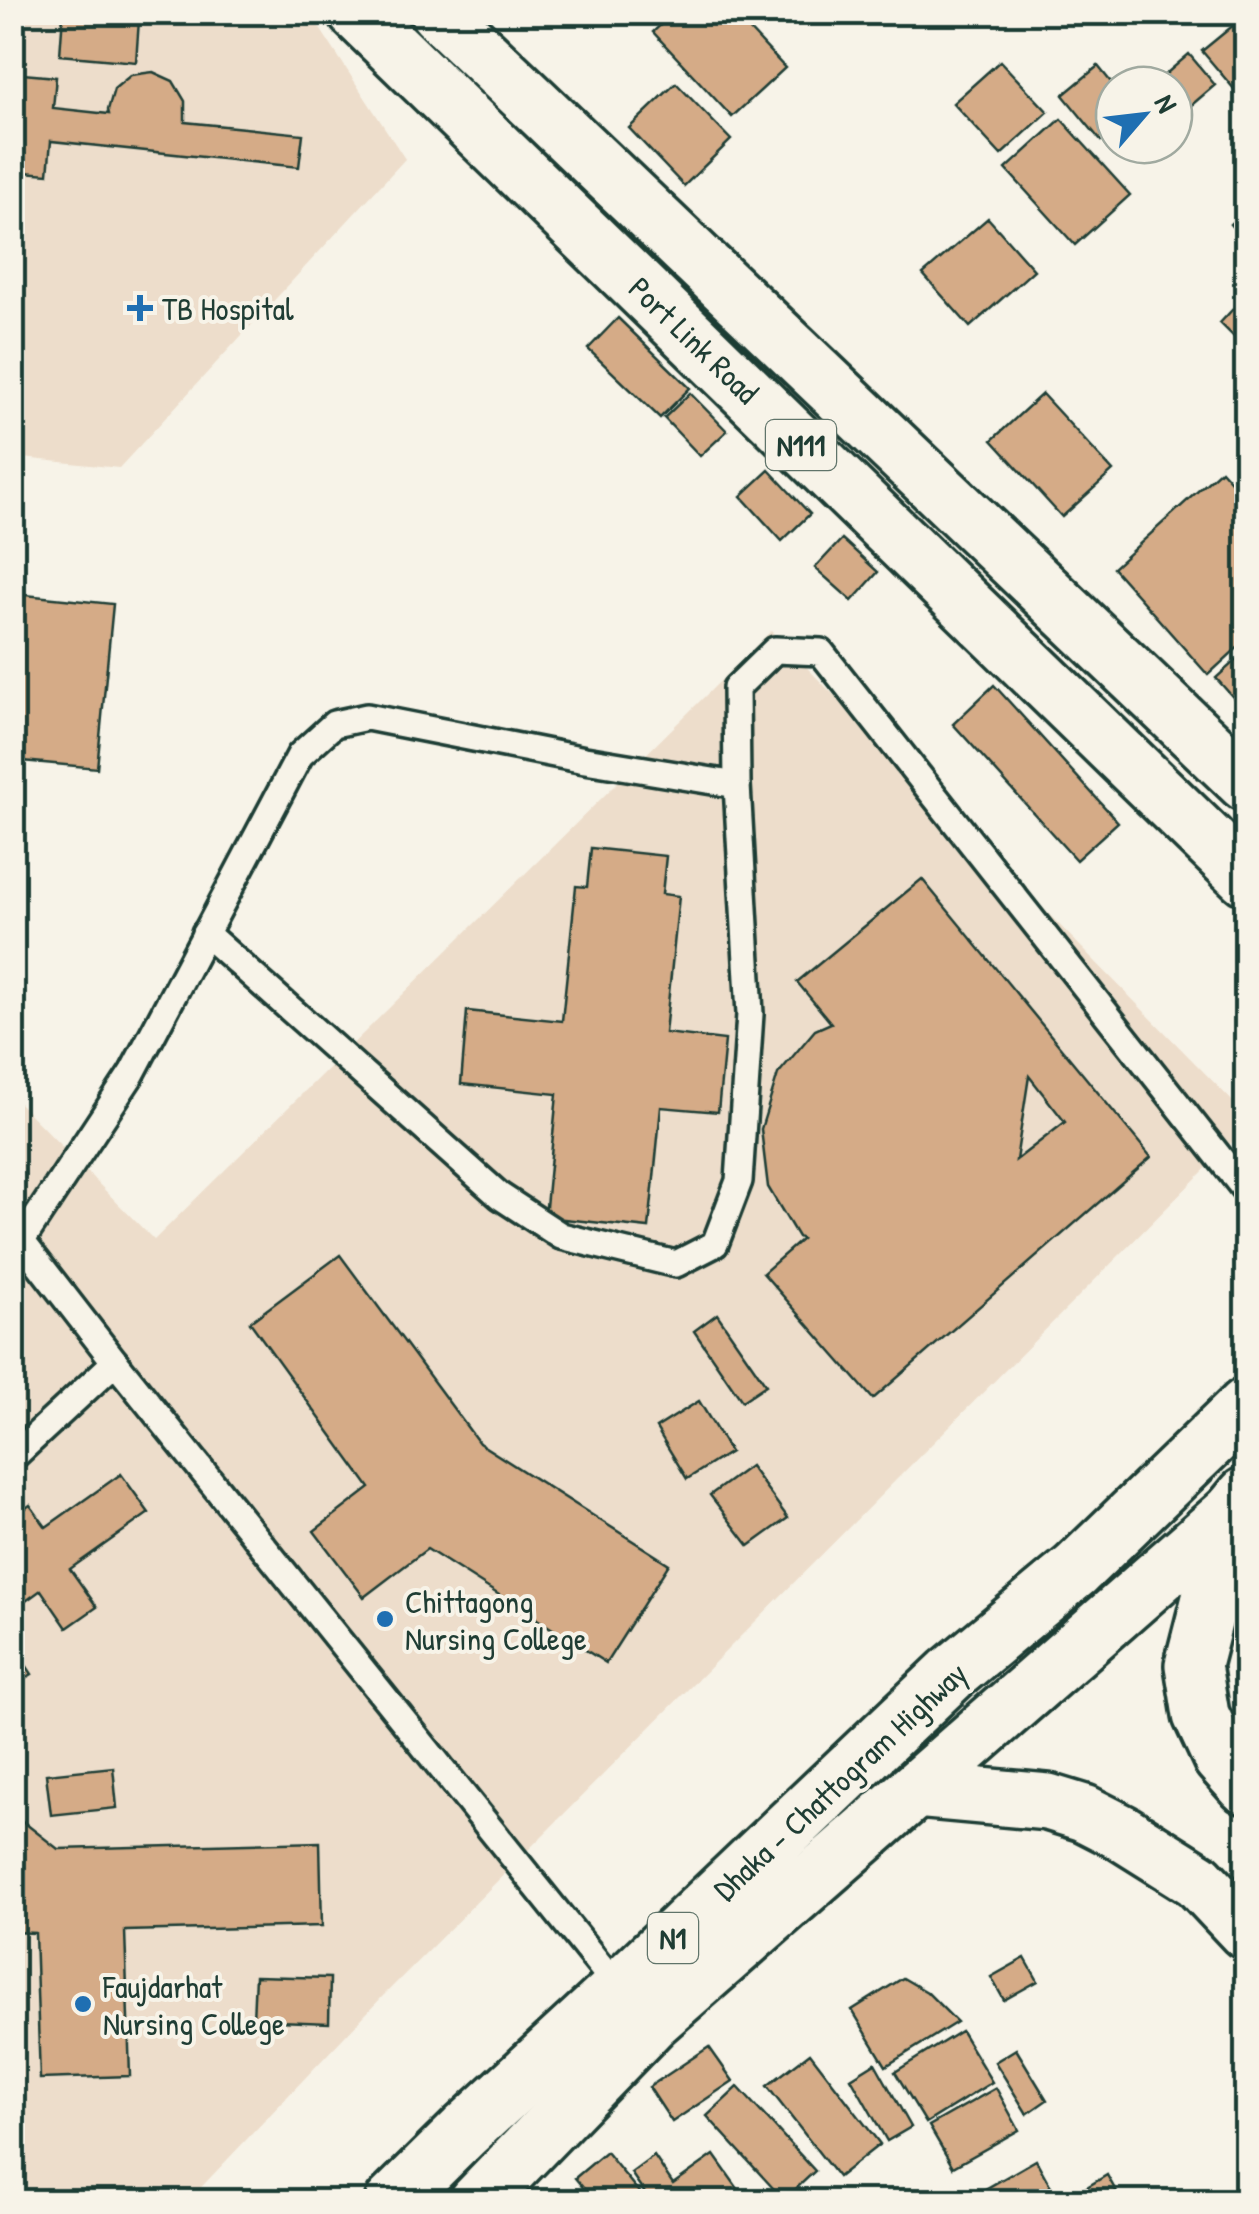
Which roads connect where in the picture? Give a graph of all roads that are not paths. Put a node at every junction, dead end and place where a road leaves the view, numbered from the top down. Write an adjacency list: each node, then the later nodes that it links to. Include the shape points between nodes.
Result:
1 (356, 12): 5 (main road, Port Link Road / N111)
2 (438, 12): 3 (main road, Port Link Road / N111)
3 (1246, 783)
4 (737, 785): 6 (lane, via 367,717 334,724 300,755); 6 (lane, via 750,1014 740,1181 716,1244 676,1264 561,1236 500,1196); 7 (lane, via 736,688 775,650 821,652)
5 (1246, 878)
6 (205, 934): 8 (lane, via 132,1072)
7 (1246, 1192)
8 (17, 1234): 9 (lane)
9 (115, 1362): 12 (lane); 17 (lane)
10 (1246, 1384): 11 (main road, Dhaka - Chattogram Highway)
11 (1232, 1420): 17 (main road, Dhaka - Chattogram Highway / N1, via 1076,1570 951,1674)
12 (12, 1458)
13 (1239, 1504): 14 (main road, via 1192,1664 1201,1715 1221,1758); 15 (main road, Dhaka - Chattogram Highway / N1)
14 (1246, 1786)
15 (916, 1790): 16 (main road, via 1048,1802 1084,1814 1198,1880); 19 (main road, Dhaka - Chattogram Highway / N1, via 653,2020)
16 (1246, 1931)
17 (619, 1989): 18 (main road, Dhaka - Chattogram Highway / N1)
18 (393, 2202)
19 (477, 2202)

